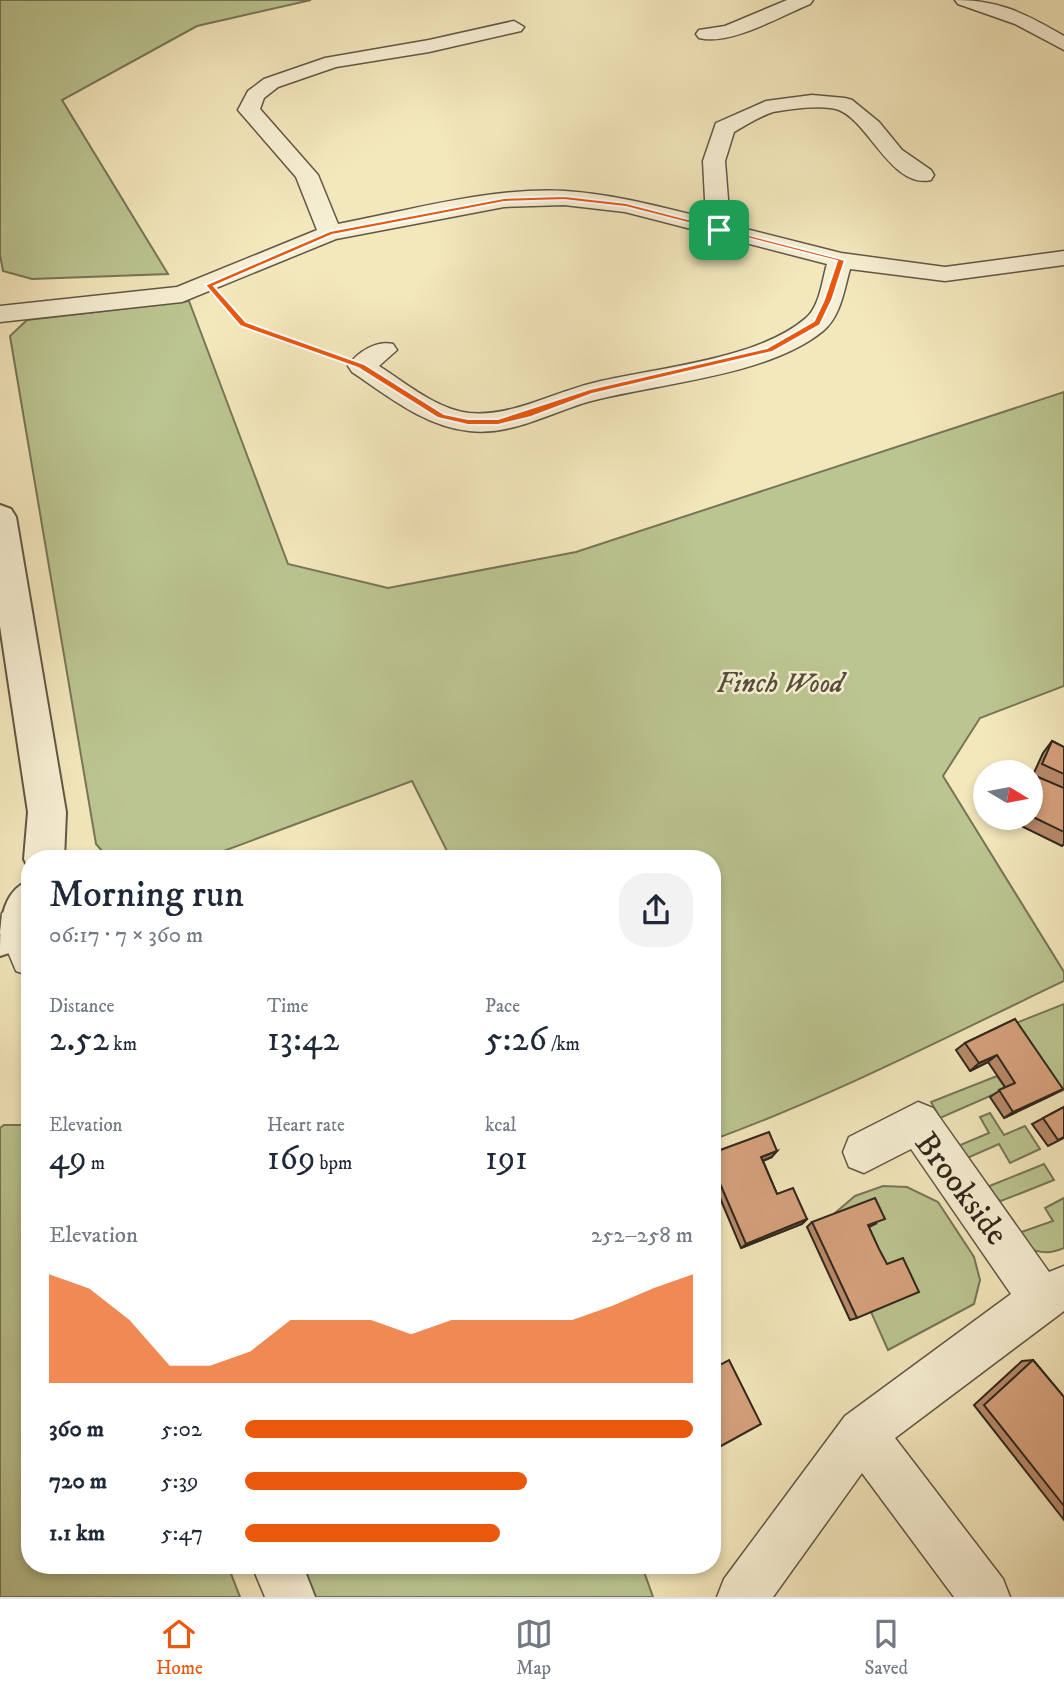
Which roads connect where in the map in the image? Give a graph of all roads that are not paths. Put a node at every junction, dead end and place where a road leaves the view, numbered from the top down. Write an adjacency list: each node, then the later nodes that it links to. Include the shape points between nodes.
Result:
1 (803, 0): 4 (street, via 737,36)
2 (965, 0): 5 (street, via 1021,20)
3 (514, 27): 8 (street, via 332,62 271,83 255,95 249,110 307,175)
4 (706, 34)
5 (1064, 44)
6 (923, 175): 7 (street, via 894,155 845,104 812,100 766,107 724,128 714,161)
7 (719, 230): 8 (street, via 626,205 564,198 504,200); 10 (street)
8 (330, 233): 11 (street, via 182,294)
9 (1064, 258): 10 (street, via 945,274)
10 (841, 260): 12 (street, via 817,323 769,350 590,392 498,422 442,416 361,366)
11 (0, 314)
12 (384, 350)
13 (0, 517): 14 (street, via 47,812)
14 (45, 850)
15 (864, 1152): 16 (street, Brookside, via 918,1123)
16 (1052, 1294): 17 (street, Brookside)
17 (862, 1433): 20 (street, Brookside); 21 (street)
18 (280, 1574): 19 (street)
19 (290, 1597)
20 (741, 1597)
21 (985, 1597)

